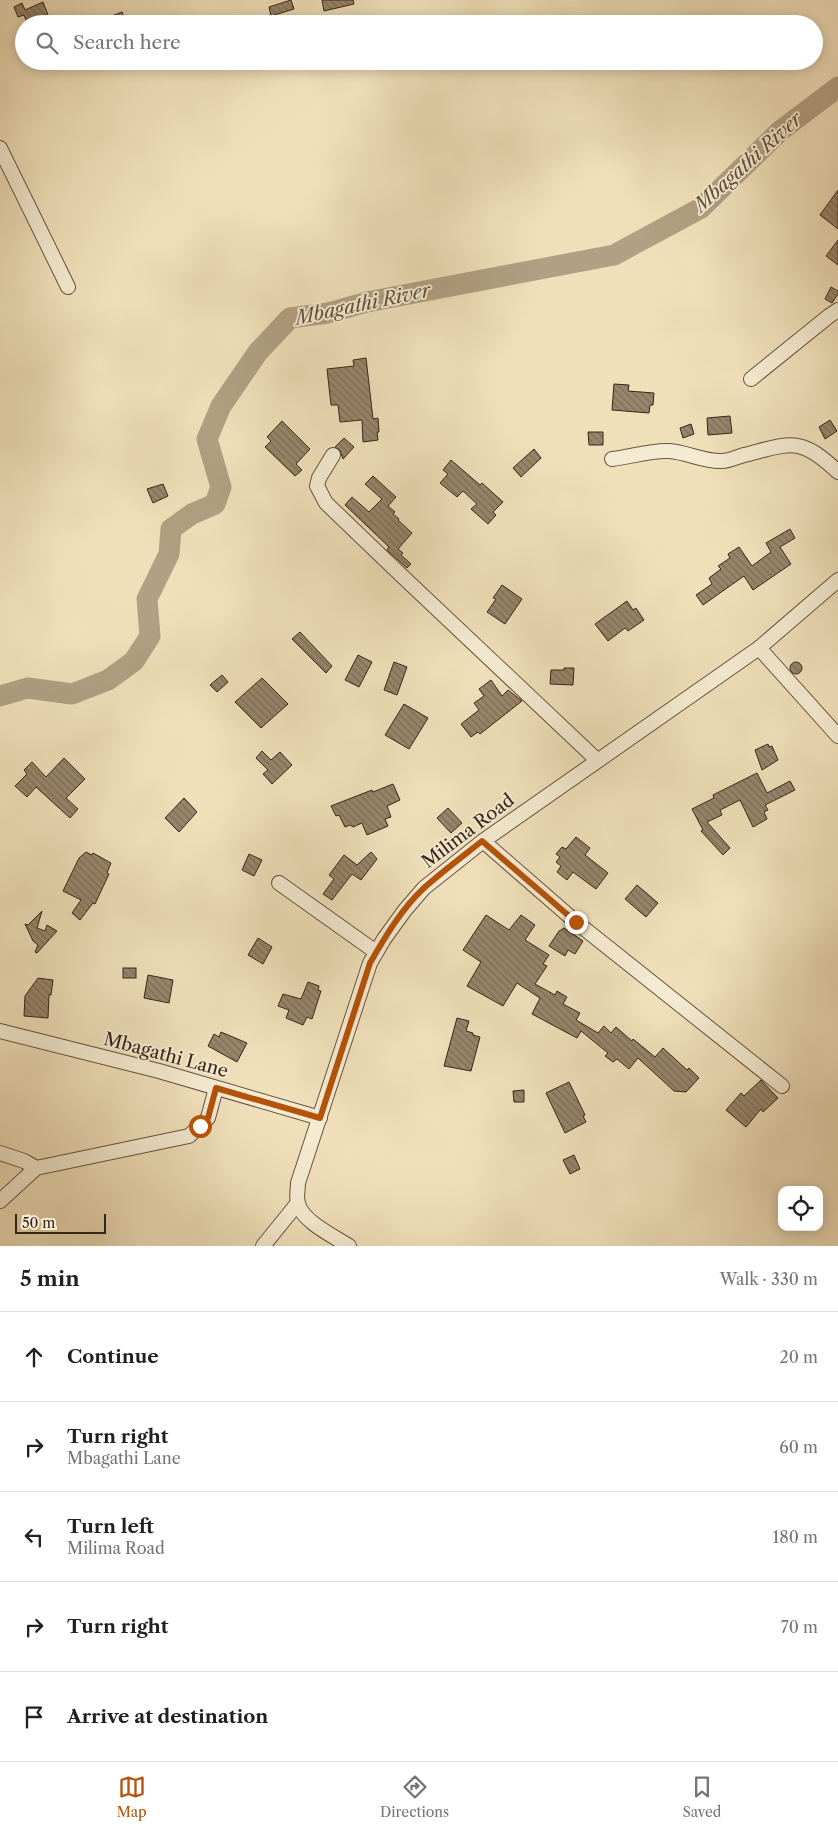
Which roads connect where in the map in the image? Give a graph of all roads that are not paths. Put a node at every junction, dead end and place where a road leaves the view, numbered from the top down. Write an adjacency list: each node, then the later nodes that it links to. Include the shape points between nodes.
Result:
1 (0, 148): 2 (street)
2 (68, 287)
3 (838, 310): 4 (street)
4 (751, 379)
5 (333, 455): 11 (street, via 317,486 326,503)
6 (612, 459): 7 (street, via 666,450 722,461 779,446 800,445 810,449)
7 (838, 472)
8 (838, 580): 9 (street, Milima Road)
9 (759, 648): 10 (street); 11 (street, Milima Road)
10 (838, 736)
11 (597, 760): 12 (street, Milima Road)
12 (482, 841): 14 (street, Milima Road, via 424,888); 16 (street, via 576,922)
13 (279, 883): 14 (street)
14 (376, 952): 18 (street, Milima Road)
15 (0, 1031): 17 (street, Mbagathi Lane)
16 (782, 1086)
17 (216, 1088): 18 (street, Mbagathi Lane); 20 (street, via 208,1118 188,1136)
18 (320, 1118): 22 (street, Milima Road, via 298,1184)
19 (0, 1153): 20 (street)
20 (36, 1168): 21 (street)
21 (0, 1201)
22 (298, 1204): 23 (street); 24 (street, via 305,1216 319,1228)
23 (263, 1246)
24 (349, 1246)

